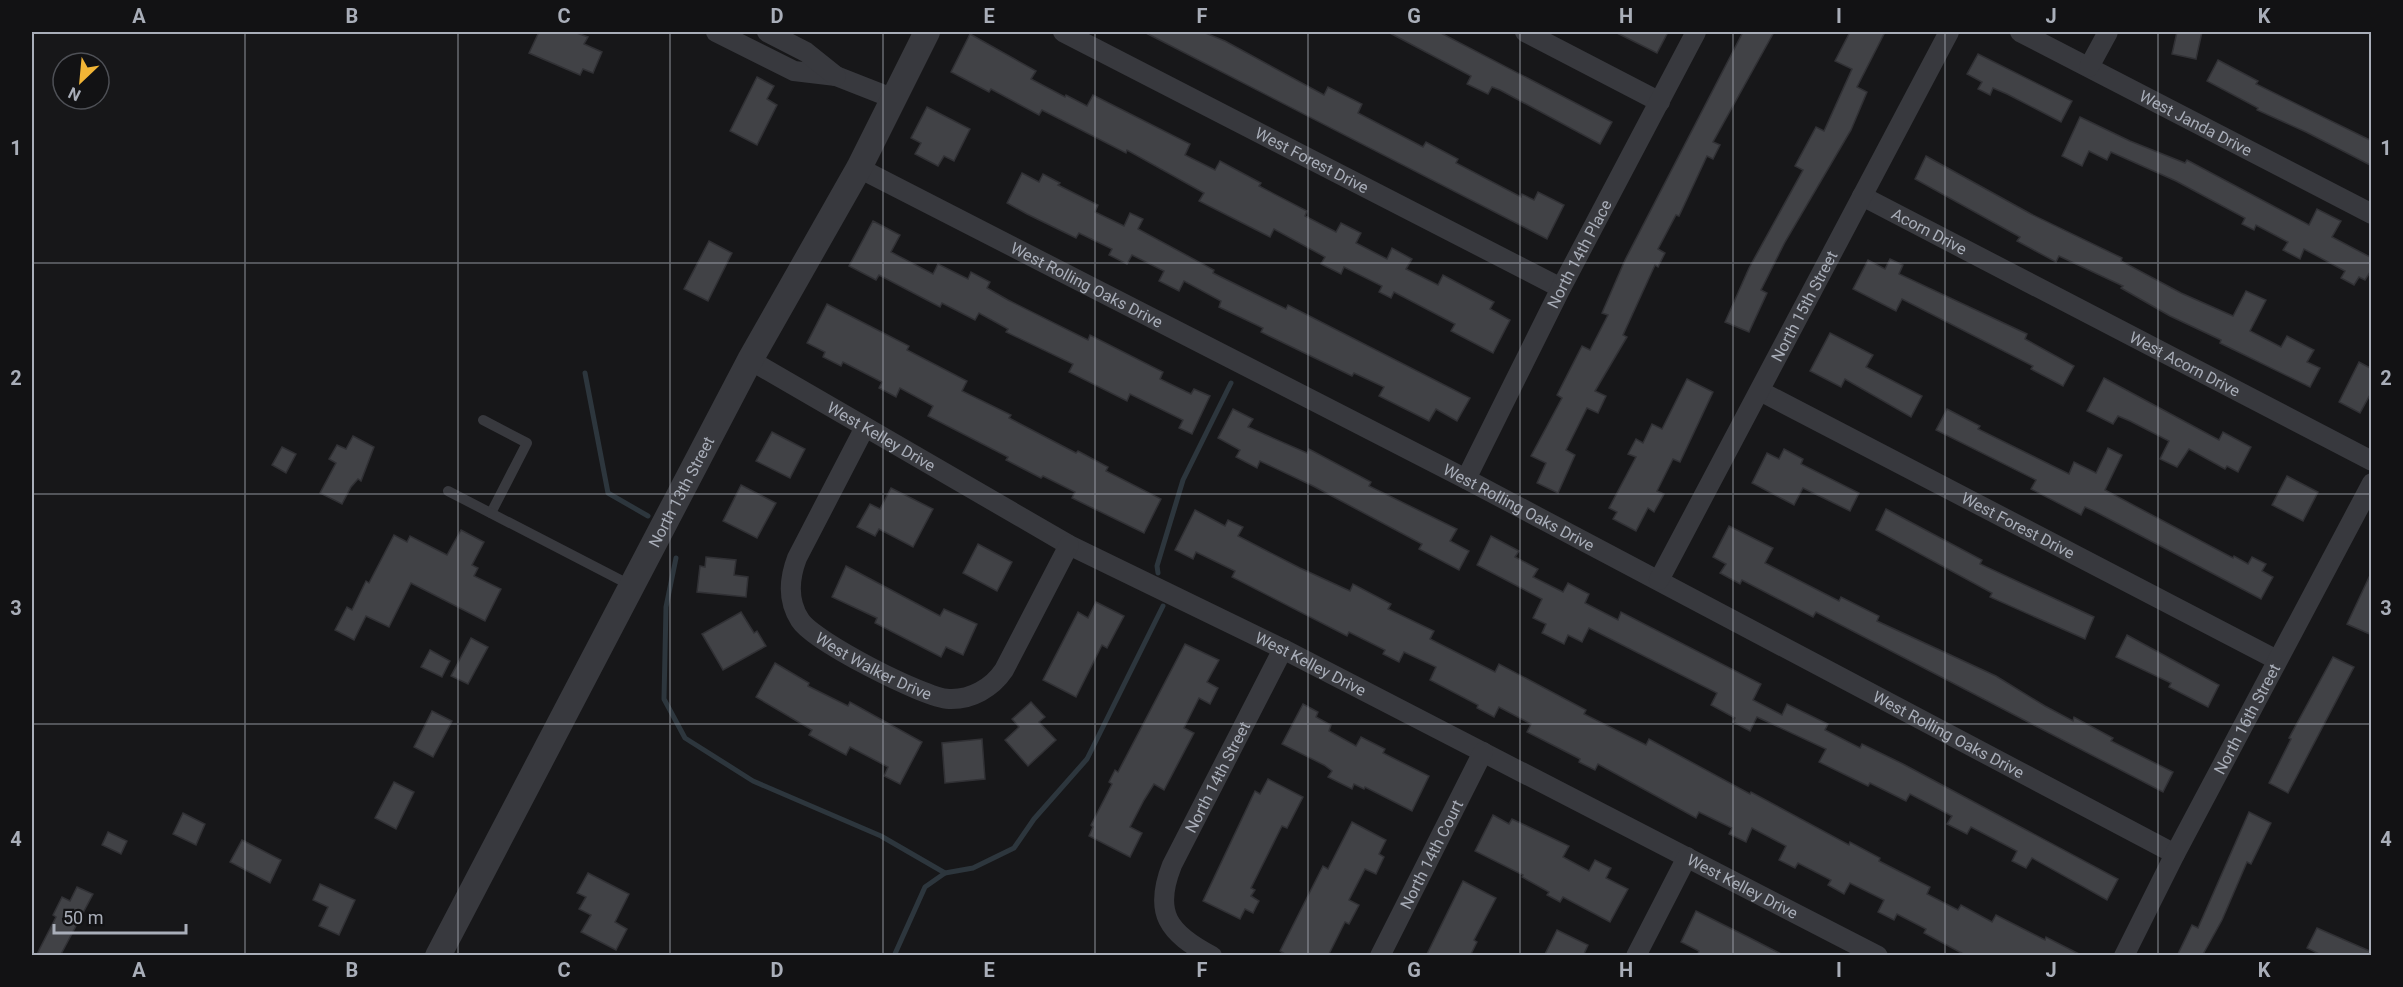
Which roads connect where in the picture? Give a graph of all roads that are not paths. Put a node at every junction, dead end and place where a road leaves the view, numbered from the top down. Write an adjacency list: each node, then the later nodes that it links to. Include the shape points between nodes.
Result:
1 (716, 32): 11 (street, via 794,71)
2 (767, 32): 11 (street, via 806,52)
3 (927, 32): 12 (street, North 13th Street)
4 (1063, 32): 18 (street, West Forest Drive)
5 (1525, 32): 13 (street)
6 (1696, 32): 13 (street, North 14th Place)
7 (1949, 32): 15 (street, North 15th Street)
8 (2020, 32): 10 (street, West Janda Drive)
9 (2108, 32): 10 (street)
10 (2089, 67): 16 (street, West Janda Drive)
11 (836, 76): 12 (street)
12 (892, 98): 14 (street, North 13th Street)
13 (1660, 102): 18 (street, North 14th Place)
14 (859, 168): 19 (street, North 13th Street); 24 (street, West Rolling Oaks Drive)
15 (1862, 196): 17 (street, Acorn Drive); 20 (street, North 15th Street)
16 (2372, 214)
17 (1999, 268): 23 (street, West Acorn Drive)
18 (1561, 288): 24 (street, North 14th Place)
19 (750, 360): 22 (street, West Kelley Drive); 30 (street, North 13th Street)
20 (1760, 391): 29 (street, North 15th Street); 32 (street, West Forest Drive)
21 (483, 420): 27 (lane, via 527,443)
22 (865, 427): 28 (street, West Kelley Drive); 28 (street, West Walker Drive, via 797,558 790,586 792,605 815,636 917,690 951,699 971,695 991,686 1004,670)
23 (2372, 461)
24 (1466, 479): 29 (street, West Rolling Oaks Drive)
25 (2372, 483): 32 (street, North 16th Street)
26 (448, 491): 27 (lane)
27 (491, 513): 30 (lane)
28 (1069, 545): 31 (street, West Kelley Drive)
29 (1659, 580): 34 (street, West Rolling Oaks Drive)
30 (632, 586): 36 (street, North 13th Street)
31 (1283, 648): 33 (street, West Kelley Drive); 37 (street, North 14th Street, via 1164,887 1163,908 1180,935)
32 (2277, 660): 34 (street, North 16th Street)
33 (1483, 752): 35 (street, West Kelley Drive); 38 (street, North 14th Court)
34 (2175, 854): 41 (street, North 16th Street)
35 (1687, 857): 39 (street); 40 (street, West Kelley Drive)
36 (438, 956)
37 (1212, 956)
38 (1380, 956)
39 (1636, 956)
40 (1878, 956)
41 (2124, 956)

